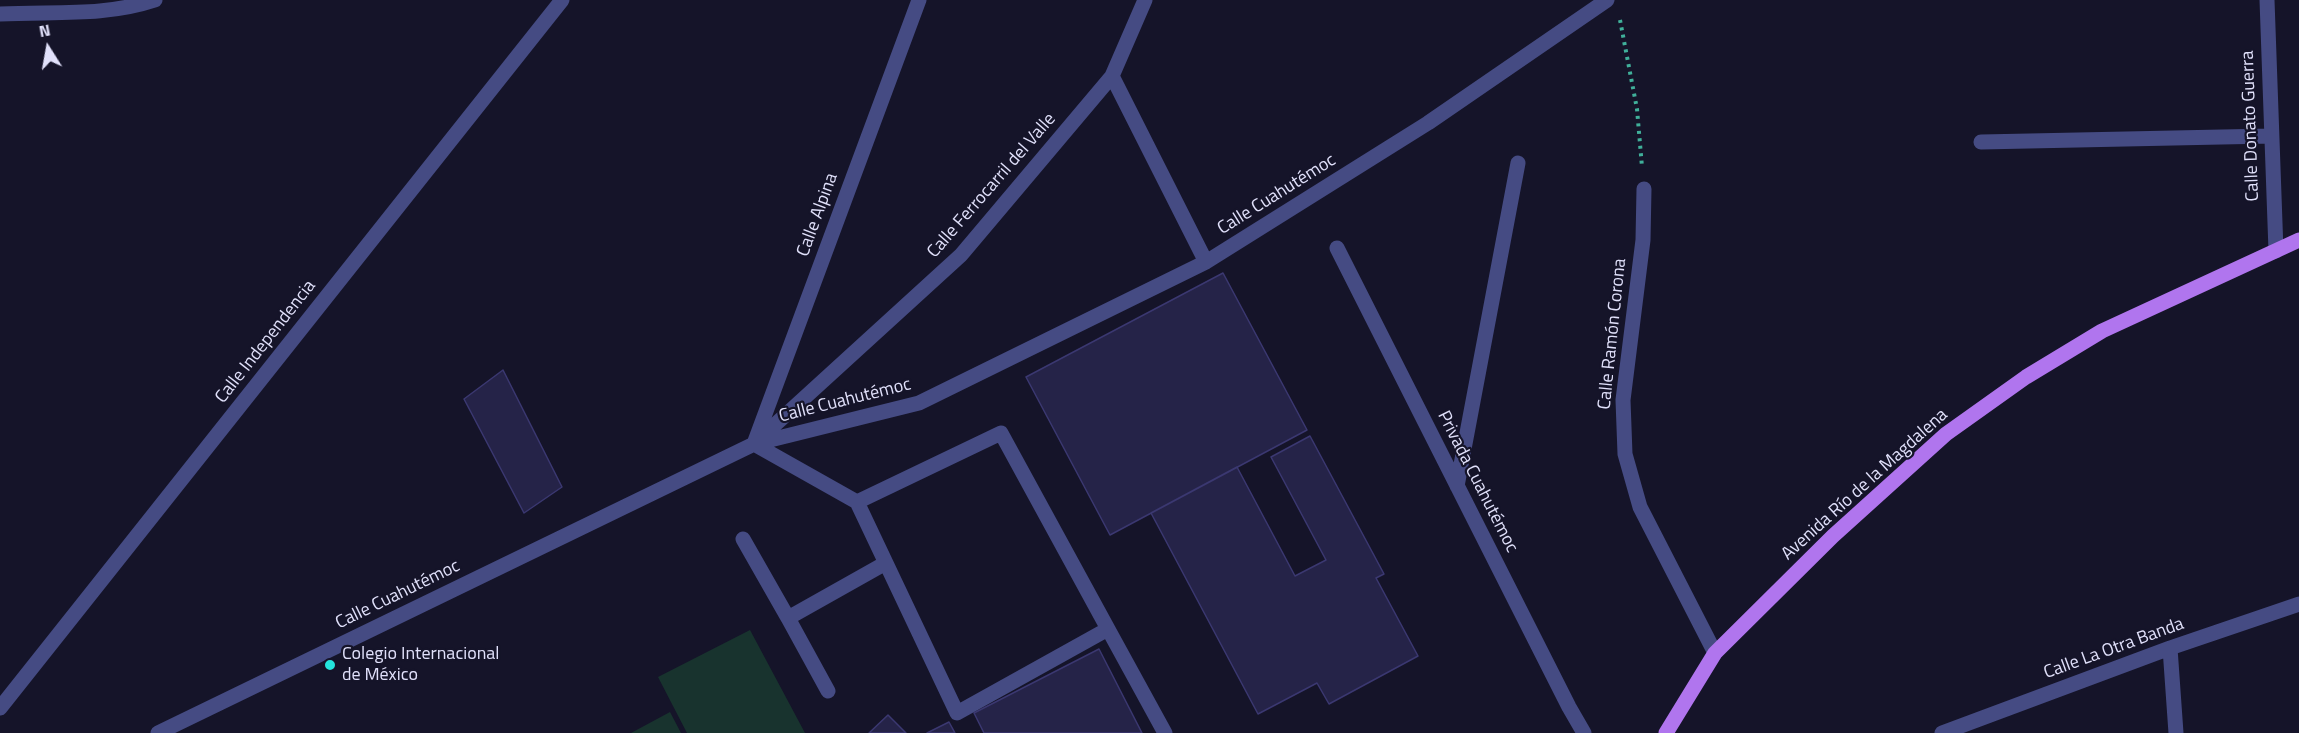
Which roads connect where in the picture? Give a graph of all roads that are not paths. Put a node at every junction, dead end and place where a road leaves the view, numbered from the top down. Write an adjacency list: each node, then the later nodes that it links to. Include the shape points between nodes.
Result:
1 (155, 0): 7 (street, via 82,14)
2 (562, 0): 28 (street, Calle Independencia)
3 (918, 0): 17 (street, Calle Alpina)
4 (1145, 0): 8 (street, Calle Ferrocarril del Valle)
5 (2267, 0): 9 (street, Calle Donato Guerra)
6 (1613, 5): 16 (street, Calle Cuahutémoc)
7 (0, 14)
8 (1112, 76): 16 (street); 17 (street, Calle Ferrocarril del Valle, via 961,255)
9 (2271, 136): 10 (street); 15 (street, Calle Donato Guerra)
10 (1981, 142)
11 (1518, 163): 18 (street)
12 (1644, 189): 26 (street, Calle Ramón Corona, via 1643,240 1623,400 1625,454 1640,507)
13 (2299, 240): 15 (main road, Avenida Río de la Magdalena)
14 (1337, 248): 18 (street, Privada Cuahutémoc)
15 (2276, 251): 26 (main road, Avenida Río de la Magdalena, via 2102,331 2026,377 1946,434 1833,536)
16 (1206, 261): 17 (street, Calle Cuahutémoc, via 919,404)
17 (754, 444): 19 (street); 29 (street, Calle Cuahutémoc)
18 (1457, 486): 31 (street, Privada Cuahutémoc)
19 (856, 502): 21 (street); 24 (street, via 1001,434)
20 (743, 539): 23 (street)
21 (885, 564): 23 (street); 24 (street, via 957,713)
22 (2299, 604): 25 (street, Calle La Otra Banda)
23 (788, 618): 27 (street)
24 (1108, 629): 30 (street)
25 (2170, 648): 33 (street, Calle La Otra Banda); 34 (street)
26 (1715, 654): 32 (main road, Avenida Río de la Magdalena)
27 (828, 691)
28 (0, 708)
29 (158, 733)
30 (1166, 733)
31 (1584, 733)
32 (1666, 733)
33 (1942, 733)
34 (2176, 733)

